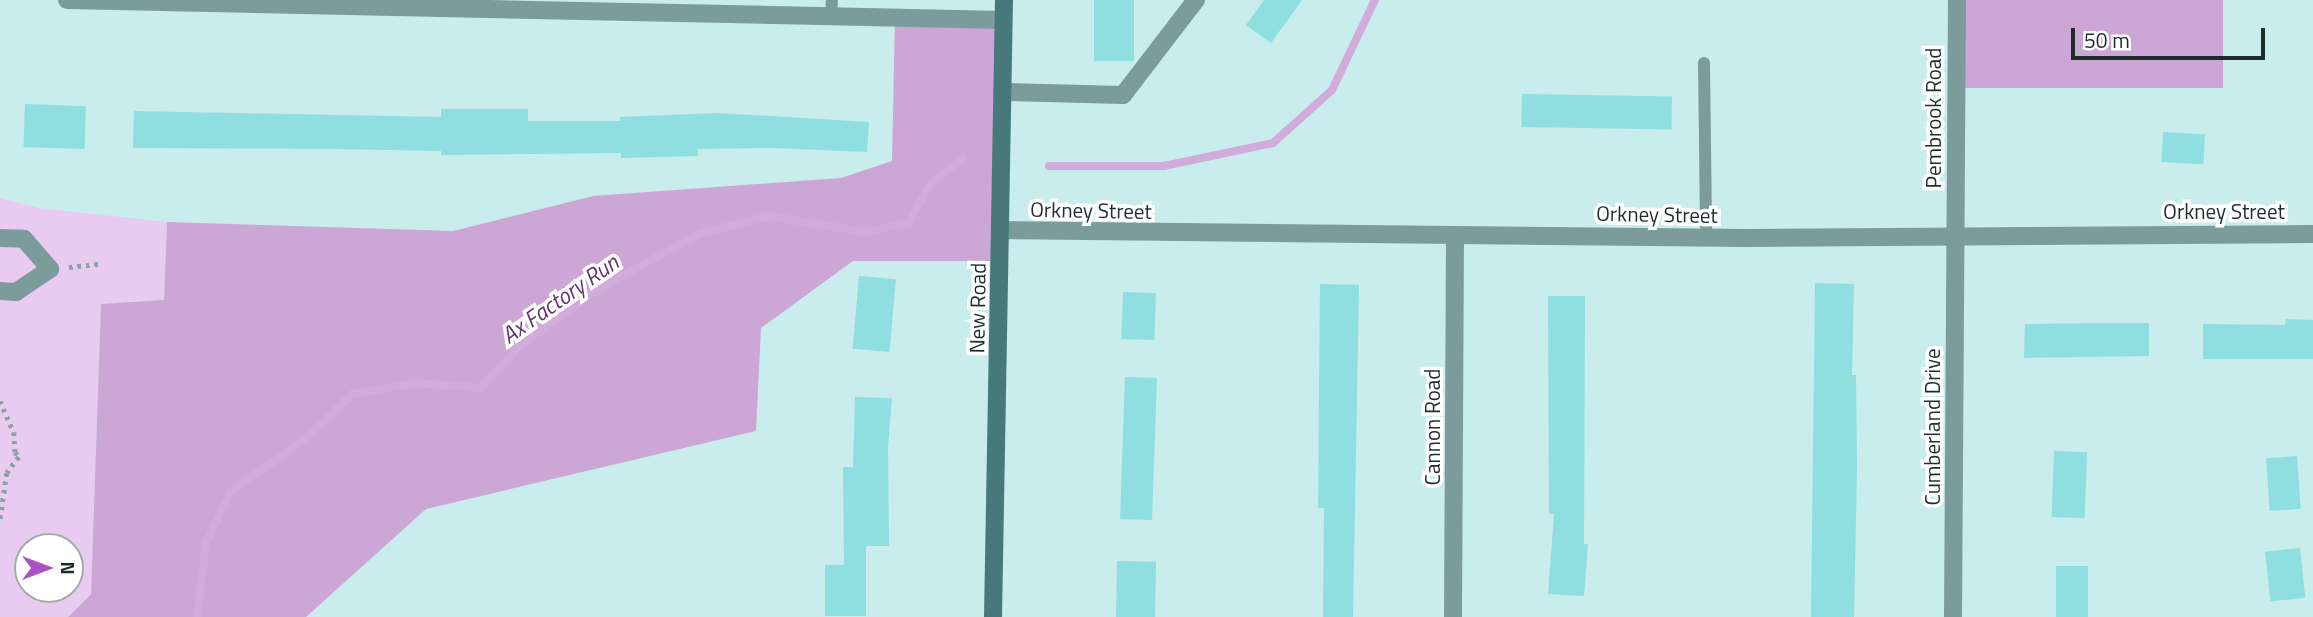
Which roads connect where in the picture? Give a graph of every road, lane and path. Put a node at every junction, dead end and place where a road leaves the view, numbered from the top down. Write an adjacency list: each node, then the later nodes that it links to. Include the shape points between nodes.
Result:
1 (67, 0): 5 (street)
2 (1004, 0): 8 (street, New Road)
3 (1196, 0): 10 (street, via 1123,94)
4 (1957, 0): 15 (street, Pembrook Road)
5 (166, 2): 6 (street)
6 (581, 6): 7 (street)
7 (832, 9): 8 (street)
8 (1003, 20): 10 (street, New Road)
9 (1703, 63): 14 (lane)
10 (1003, 92): 11 (street, New Road)
11 (1002, 230): 13 (street, Orkney Street); 22 (street, New Road)
12 (2313, 234): 15 (street, Orkney Street)
13 (1455, 236): 14 (street, Orkney Street); 23 (street, Cannon Road)
14 (1706, 237): 15 (street, Orkney Street)
15 (1955, 237): 24 (street, Cumberland Drive)
16 (0, 238): 18 (street, via 24,239)
17 (100, 264): 18 (path)
18 (50, 269): 19 (street, via 16,292)
19 (0, 291)
20 (0, 401): 21 (path, via 19,457 7,473)
21 (0, 521)
22 (993, 617)
23 (1453, 617)
24 (1953, 617)

